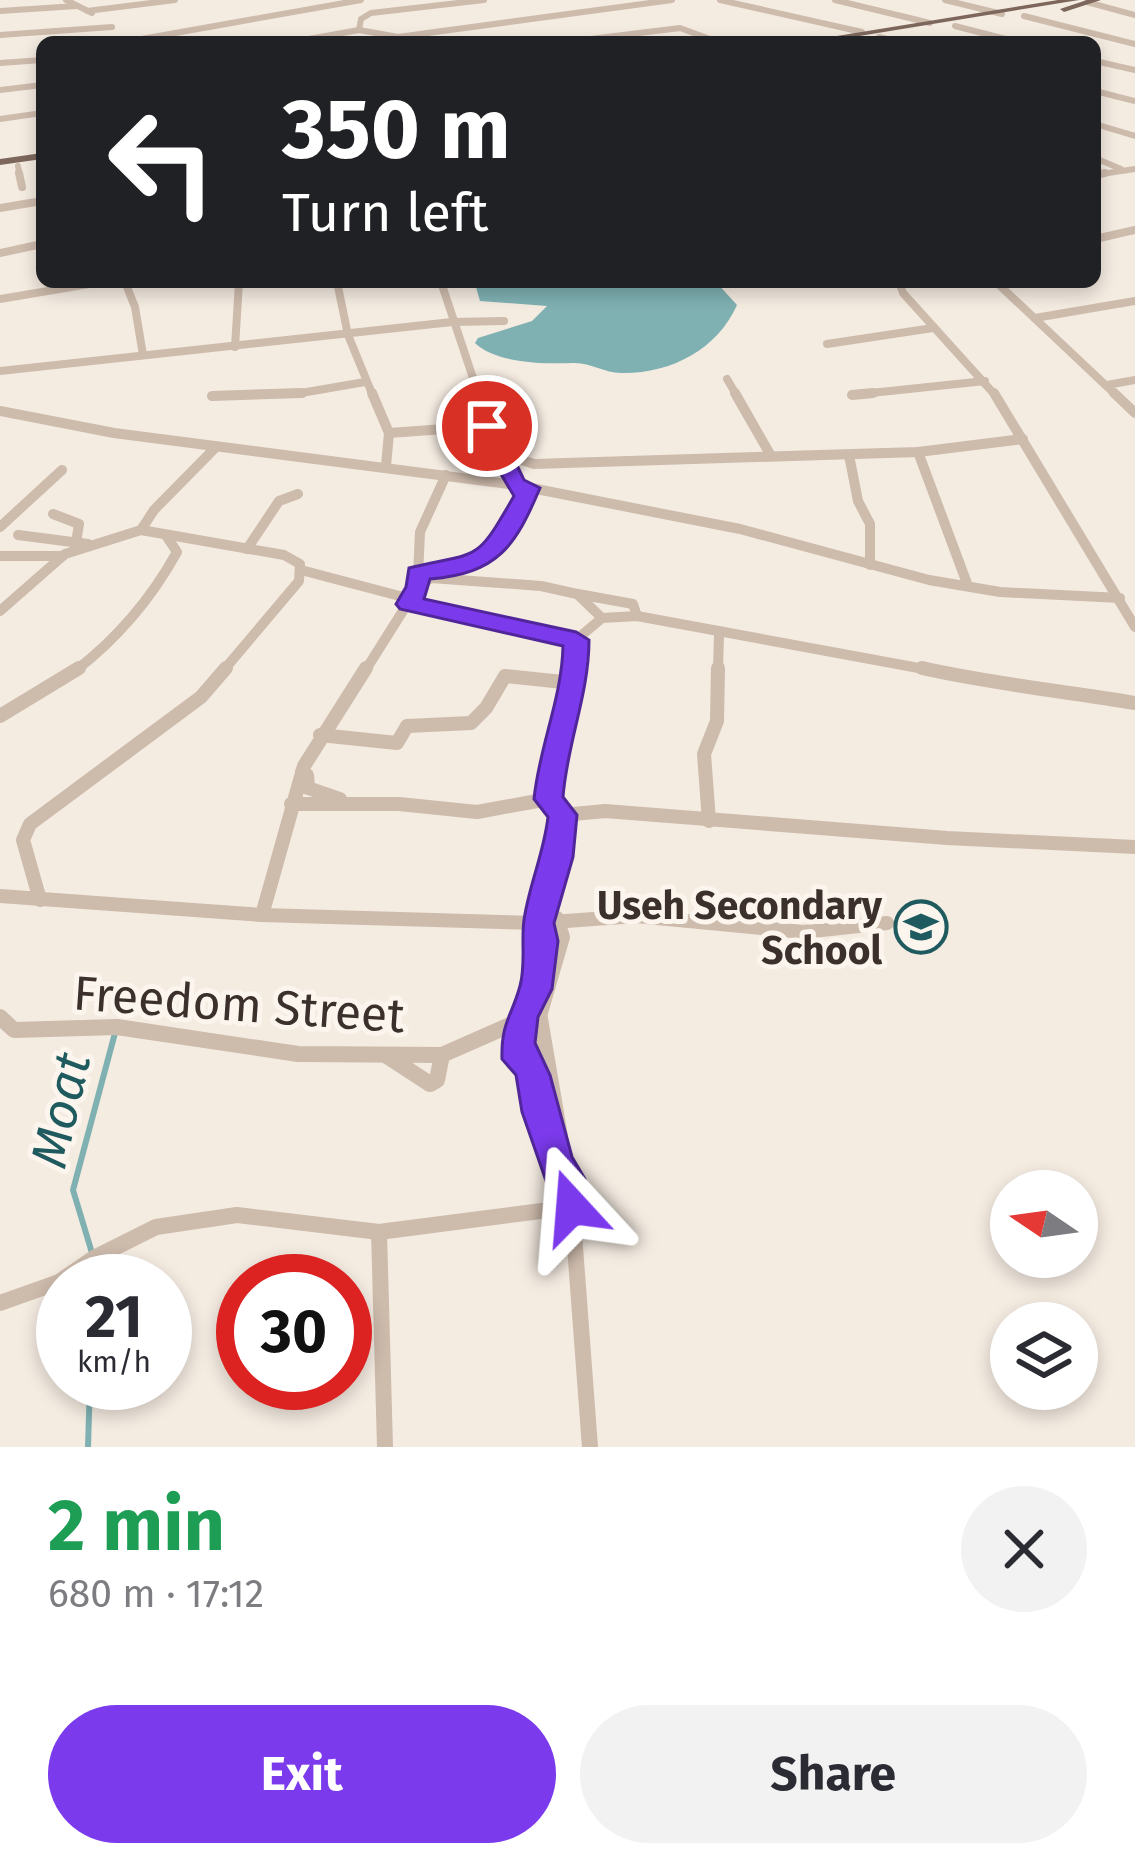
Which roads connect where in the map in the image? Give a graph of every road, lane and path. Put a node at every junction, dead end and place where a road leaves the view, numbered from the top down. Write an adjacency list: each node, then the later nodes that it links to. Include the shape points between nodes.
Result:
1 (66, 0): 11 (street)
2 (175, 0): 14 (street)
3 (361, 0): 25 (street)
4 (407, 0): 12 (street)
5 (484, 0): 12 (street)
6 (672, 0): 28 (street)
7 (720, 0): 22 (street)
8 (836, 0): 18 (street)
9 (945, 0): 15 (street)
10 (1086, 1): 15 (main road); 16 (street); 17 (main road)
11 (78, 6): 13 (street); 14 (street)
12 (416, 8): 21 (street, via 365,15)
13 (0, 11)
14 (87, 11): 19 (street)
15 (1002, 14): 18 (main road)
16 (1135, 15)
17 (1024, 16): 20 (main road); 34 (street)
18 (930, 23): 22 (main road)
19 (112, 26): 23 (street); 24 (street)
20 (955, 26): 32 (main road); 33 (street)
21 (359, 30): 26 (street); 27 (street)
22 (862, 32): 31 (main road)
23 (0, 35)
24 (129, 36)
25 (164, 36)
26 (326, 36)
27 (392, 36)
28 (405, 36)
29 (615, 36): 30 (street, via 680,28)
30 (702, 36)
31 (839, 36)
32 (886, 36)
33 (994, 36)
34 (1135, 44)
35 (36, 60): 37 (street)
36 (1101, 62): 38 (street)
37 (0, 63)
38 (1135, 70)
39 (36, 86): 40 (street)
40 (0, 90)
41 (1101, 94): 42 (street)
42 (1135, 101)
43 (36, 114): 44 (street)
44 (0, 118)
45 (1101, 126): 46 (street)
46 (1135, 136)
47 (36, 160): 50 (main road)
48 (1101, 160): 52 (street)
49 (36, 161): 51 (main road)
50 (0, 165): 51 (main road)
51 (18, 166): 53 (street)
52 (1130, 170)
53 (22, 187)
54 (36, 202): 55 (street)
55 (0, 208)
56 (1135, 230): 57 (street)
57 (1101, 238)
58 (36, 245): 59 (street)
59 (0, 253)
60 (65, 288): 67 (street)
61 (127, 288): 76 (street)
62 (239, 288): 75 (street)
63 (338, 288): 73 (street)
64 (443, 288): 71 (street)
65 (901, 288): 72 (street)
66 (1002, 288): 69 (street)
67 (0, 299)
68 (1135, 301): 69 (street)
69 (1035, 318): 82 (street)
70 (504, 321): 71 (street)
71 (452, 322): 73 (street); 90 (street, via 486,418 504,423)
72 (933, 328): 74 (street); 80 (street)
73 (348, 335): 75 (street); 81 (street)
74 (827, 344)
75 (235, 347): 76 (street)
76 (143, 355): 77 (street)
77 (0, 371)
78 (727, 379): 95 (street)
79 (1135, 380): 82 (street)
80 (986, 381): 83 (street); 91 (street)
81 (365, 382): 84 (street); 89 (street)
82 (1108, 385): 86 (street)
83 (853, 395)
84 (212, 396)
85 (0, 411): 87 (street)
86 (1135, 413)
87 (18, 414): 88 (street); 92 (street)
88 (0, 426)
89 (389, 433): 90 (street, via 487,426); 96 (street)
90 (504, 438): 95 (street, via 510,456 534,464); 99 (street, via 503,459)
91 (1022, 439): 93 (street); 114 (street)
92 (215, 448): 96 (street); 103 (street)
93 (918, 452): 94 (street); 111 (street)
94 (849, 455): 95 (street); 109 (street, via 870,524)
95 (771, 456)
96 (392, 464): 98 (street)
97 (62, 470): 102 (street)
98 (446, 475): 99 (street); 112 (street, via 420,532)
99 (522, 487): 109 (street, via 740,529); 112 (street, via 495,551)
100 (298, 494): 107 (street, via 279,501)
101 (53, 514): 106 (street, via 75,519)
102 (3, 523): 104 (street)
103 (141, 530): 105 (street); 106 (street)
104 (18, 535): 106 (street); 108 (street, via 17,548)
105 (166, 537): 107 (street); 123 (street, via 177,552 125,628 38,697)
106 (72, 549): 108 (street); 115 (street)
107 (247, 549): 110 (street, via 284,555)
108 (5, 555)
109 (870, 565): 111 (street)
110 (301, 570): 112 (street); 135 (street, via 201,697 30,824 23,840)
111 (968, 586): 114 (street)
112 (414, 591): 113 (street, via 430,578); 120 (street, via 521,632); 124 (street)
113 (577, 594): 116 (street, via 621,599); 117 (street)
114 (1120, 598): 118 (street)
115 (0, 611)
116 (637, 616): 117 (street); 119 (street)
117 (602, 618): 120 (street)
118 (1135, 627)
119 (719, 633): 122 (street); 126 (street)
120 (576, 640): 121 (street)
121 (575, 676): 124 (street, via 505,676 463,728 407,726 390,744); 127 (street)
122 (1135, 703)
123 (0, 716)
124 (320, 734): 125 (street)
125 (302, 772): 128 (street); 129 (street, via 315,792)
126 (706, 790): 131 (street); 132 (street)
127 (548, 799): 129 (street, via 477,812); 130 (street)
128 (291, 804): 129 (street); 136 (street)
129 (358, 804)
130 (563, 815): 131 (street); 138 (street)
131 (709, 821): 132 (street)
132 (736, 823): 133 (street)
133 (1135, 847)
134 (0, 896): 135 (street)
135 (40, 900): 136 (street)
136 (262, 915): 138 (street)
137 (557, 918): 138 (street); 139 (street, via 807,933); 140 (street, via 557,969)
138 (538, 923): 140 (street)
139 (887, 923)
140 (530, 1014): 142 (street, Freedom Street); 144 (street); 144 (street, via 519,1059 533,1075)
141 (0, 1017): 143 (street, Freedom Street, via 14,1030 117,1027 298,1054)
142 (442, 1055): 143 (street, Freedom Street); 143 (street, via 430,1084)
143 (386, 1056)
144 (567, 1179): 145 (street)
145 (572, 1207): 146 (street); 149 (street)
146 (380, 1232): 147 (street, via 237,1215 156,1227); 148 (street)
147 (0, 1304)
148 (385, 1447)
149 (590, 1447)

